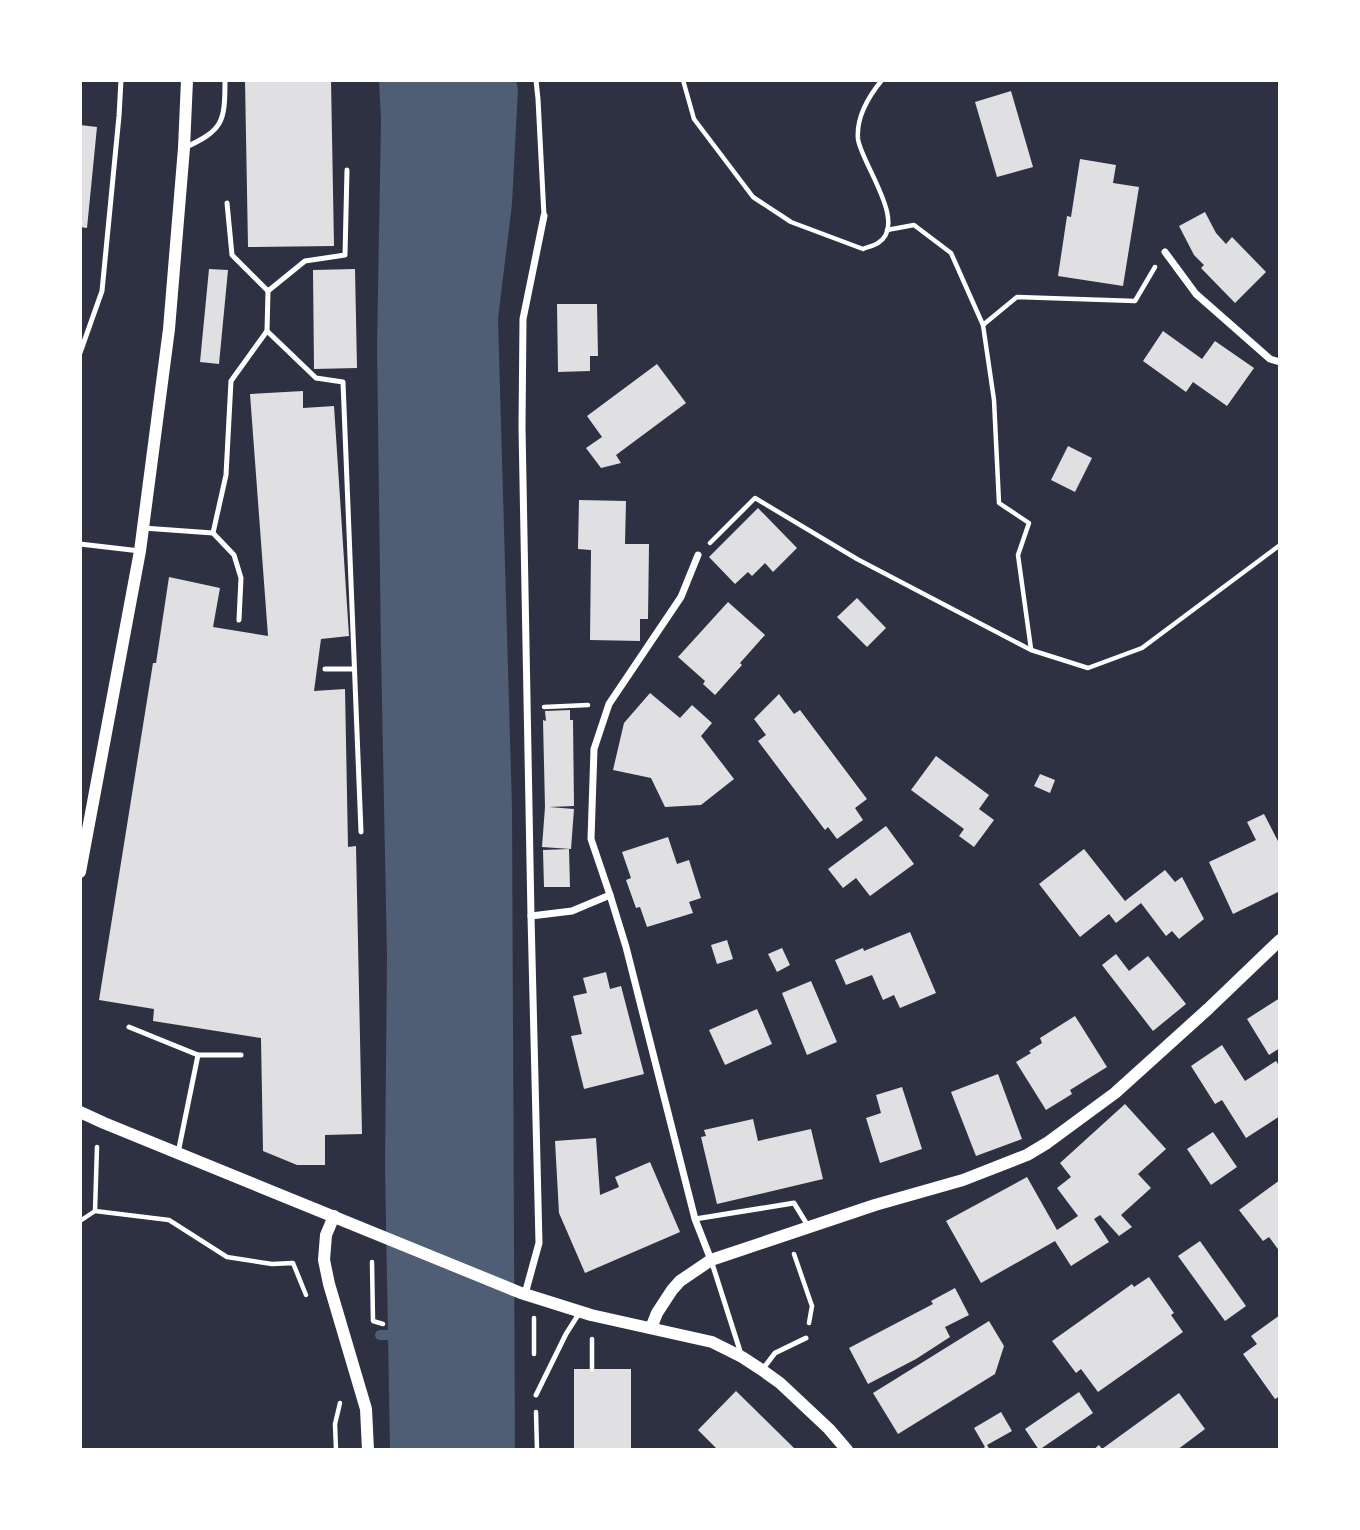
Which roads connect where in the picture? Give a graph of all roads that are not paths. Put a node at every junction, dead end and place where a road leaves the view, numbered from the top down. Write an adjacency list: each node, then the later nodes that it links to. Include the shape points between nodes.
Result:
1 (121, 80): 12 (lane, via 102,291)
2 (187, 80): 5 (street)
3 (225, 80): 5 (lane, via 219,126 207,138)
4 (536, 80): 8 (lane)
5 (184, 148): 14 (street, via 169,330)
6 (347, 170): 10 (lane, via 345,255 305,261)
7 (228, 203): 10 (lane, via 232,256)
8 (544, 216): 26 (street, via 523,319)
9 (1165, 252): 13 (street, via 1196,294)
10 (268, 291): 11 (lane)
11 (267, 331): 15 (lane, via 231,381 226,475); 21 (lane, via 316,378 343,382)
12 (80, 353)
13 (1279, 362)
14 (143, 528): 15 (lane); 17 (street)
15 (213, 533): 19 (lane, via 234,555 241,578)
16 (80, 544): 17 (lane)
17 (140, 551): 23 (street)
18 (698, 555): 25 (street, via 681,597 609,704 594,749 591,839)
19 (239, 621)
20 (325, 669): 21 (lane)
21 (354, 670): 22 (lane)
22 (361, 832)
23 (82, 854): 24 (street)
24 (80, 872)
25 (610, 895): 26 (street, via 572,911); 34 (street)
26 (531, 915): 37 (street, via 539,1244)
27 (1279, 940): 35 (street, via 1115,1093 1047,1143 963,1180)
28 (128, 1027): 29 (lane)
29 (198, 1055): 30 (lane); 32 (lane)
30 (242, 1055)
31 (80, 1112): 32 (street)
32 (178, 1153): 33 (street)
33 (334, 1216): 37 (street); 44 (street, via 326,1235 324,1261 366,1409)
34 (695, 1219): 35 (lane, via 794,1203); 36 (street)
35 (808, 1227): 36 (street)
36 (711, 1260): 39 (street, via 672,1290); 41 (lane)
37 (523, 1294): 38 (street)
38 (580, 1312): 39 (street); 43 (lane)
39 (651, 1328): 41 (street, via 712,1342)
40 (806, 1339): 42 (lane, via 775,1353)
41 (742, 1357): 42 (street)
42 (762, 1370): 45 (street)
43 (536, 1395)
44 (368, 1450)
45 (847, 1450)

